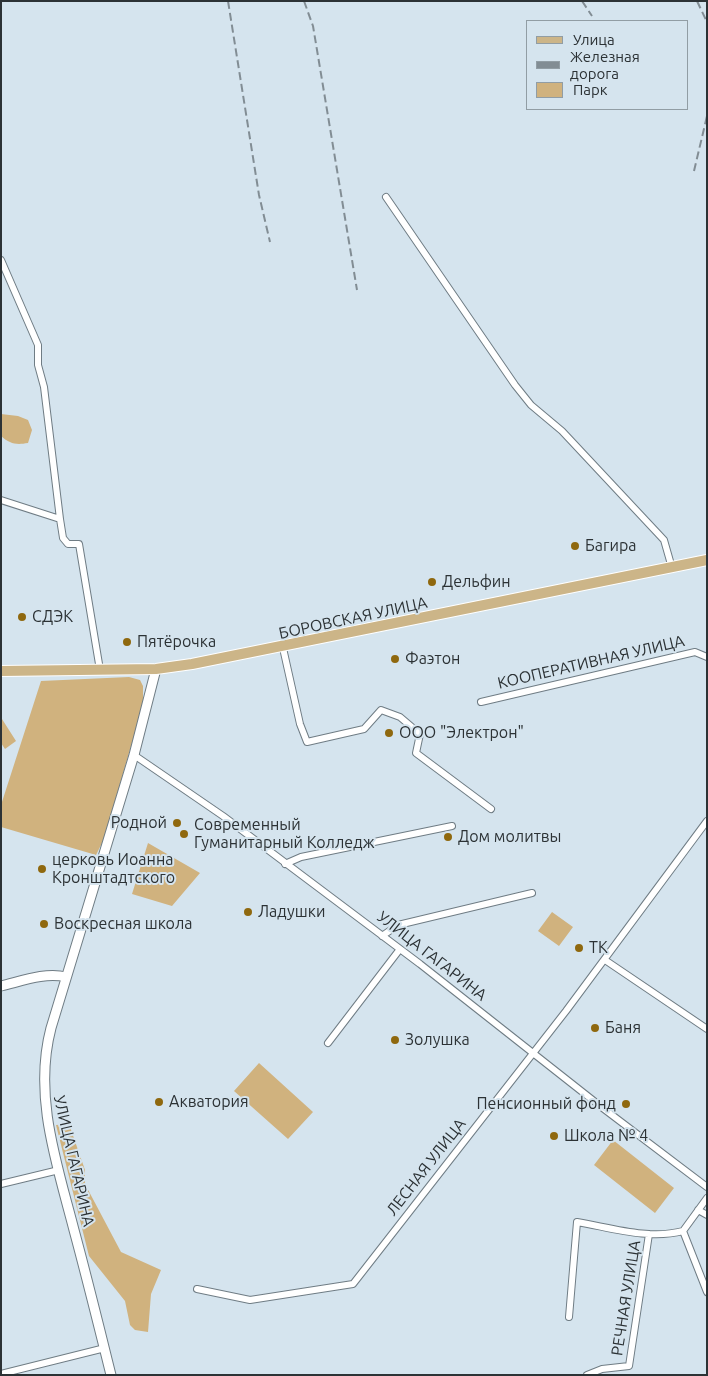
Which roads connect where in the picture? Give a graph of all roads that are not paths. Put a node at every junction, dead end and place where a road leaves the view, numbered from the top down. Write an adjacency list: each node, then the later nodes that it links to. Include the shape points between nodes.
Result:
1 (386, 197): 6 (street, via 520,392 562,431 664,540)
2 (1, 260): 4 (street, via 38,346)
3 (1, 500): 4 (street)
4 (60, 520): 10 (street, via 62,538 68,544 79,544)
5 (707, 560): 6 (main road, БОРОВСКАЯ УЛИЦА)
6 (672, 568): 7 (main road, БОРОВСКАЯ УЛИЦА)
7 (283, 648): 9 (main road, БОРОВСКАЯ УЛИЦА); 14 (street, via 307,742 364,729 381,710 400,716 420,734 416,753)
8 (707, 657): 12 (street, КООПЕРАТИВНАЯ УЛИЦА, via 695,652)
9 (156, 669): 10 (main road, БОРОВСКАЯ УЛИЦА); 13 (street, УЛИЦА ГАГАРИНА)
10 (100, 670): 11 (main road, БОРОВСКАЯ УЛИЦА)
11 (1, 671)
12 (481, 702)
13 (134, 755): 17 (street, УЛИЦА ГАГАРИНА, via 223,816); 22 (street, УЛИЦА ГАГАРИНА)
14 (491, 809)
15 (707, 821): 21 (street, ЛЕСНАЯ УЛИЦА)
16 (452, 826): 17 (street, via 301,857)
17 (285, 864): 19 (street, УЛИЦА ГАГАРИНА)
18 (532, 893): 19 (street, via 398,925)
19 (382, 936): 20 (street, УЛИЦА ГАГАРИНА)
20 (400, 949): 25 (street); 26 (street, УЛИЦА ГАГАРИНА)
21 (605, 960): 24 (street); 26 (street, ЛЕСНАЯ УЛИЦА)
22 (66, 977): 23 (street, via 45,976); 27 (street, УЛИЦА ГАГАРИНА, via 47,1041 43,1084)
23 (1, 986)
24 (707, 1029)
25 (328, 1043)
26 (533, 1053): 29 (street, УЛИЦА ГАГАРИНА); 35 (street, ЛЕСНАЯ УЛИЦА, via 353,1284 250,1300)
27 (59, 1170): 28 (street); 38 (street, УЛИЦА ГАГАРИНА)
28 (1, 1184)
29 (707, 1187)
30 (707, 1198): 31 (street)
31 (698, 1210): 32 (street); 33 (street)
32 (707, 1215)
33 (683, 1231): 34 (street, via 668,1235); 36 (street)
34 (649, 1234): 37 (street, via 577,1222); 41 (street, РЕЧНАЯ УЛИЦА, via 629,1366 602,1369)
35 (197, 1289)
36 (707, 1292)
37 (570, 1317)
38 (105, 1348): 39 (street); 40 (street, УЛИЦА ГАГАРИНА)
39 (1, 1374)
40 (111, 1374)
41 (587, 1375)

